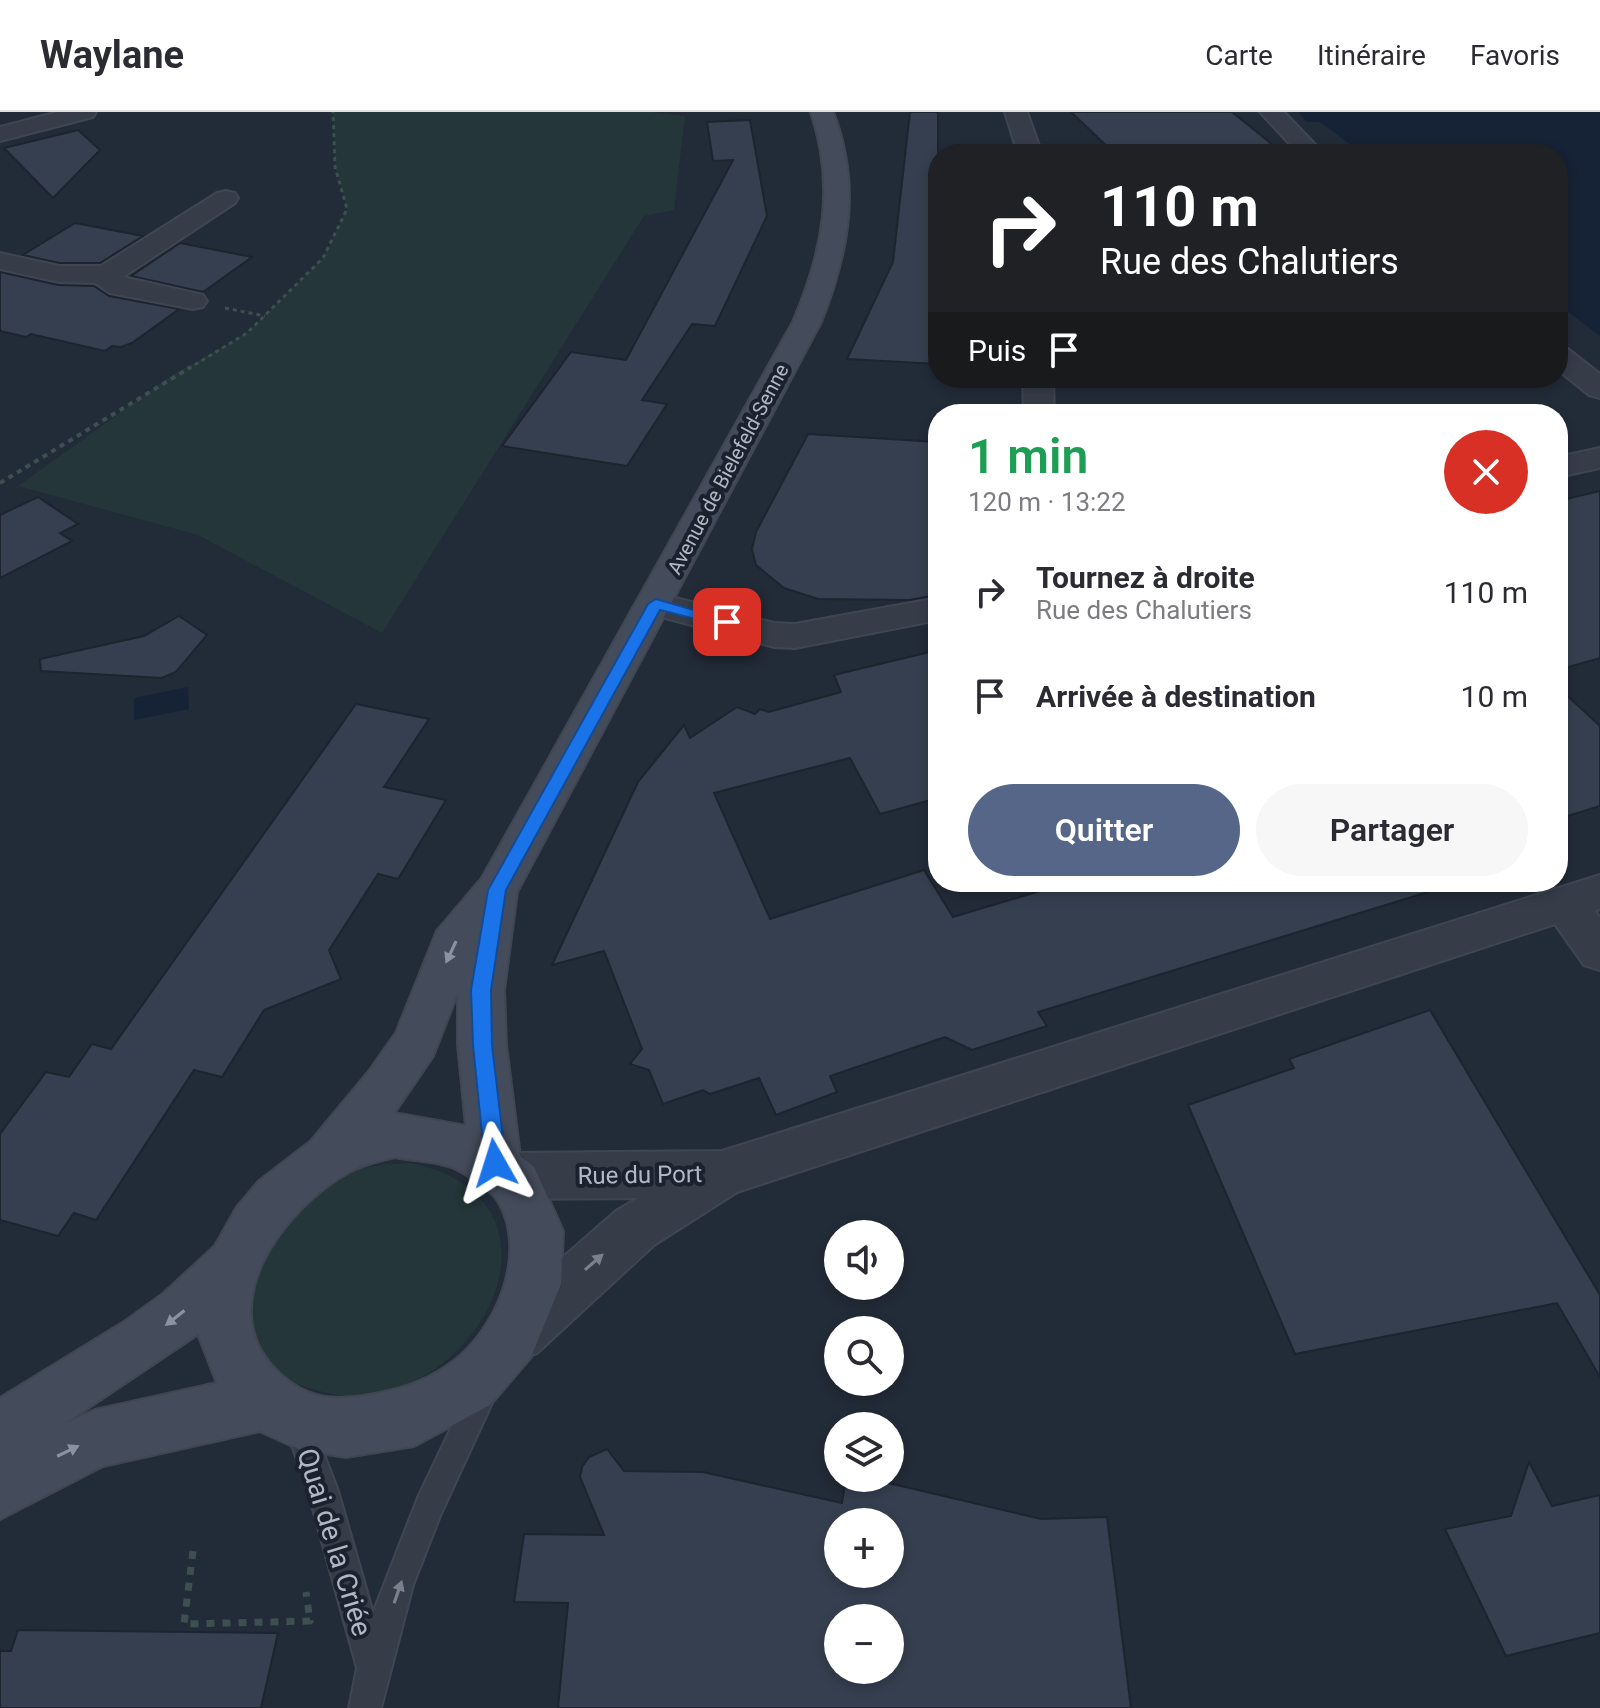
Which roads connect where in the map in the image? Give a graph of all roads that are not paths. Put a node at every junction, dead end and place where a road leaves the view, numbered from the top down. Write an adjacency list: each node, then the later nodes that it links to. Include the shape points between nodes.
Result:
1 (85, 112): 5 (street)
2 (822, 112): 16 (main road, Avenue de Bielefeld-Senne, via 837,157 839,205 835,245 821,290)
3 (1016, 112): 6 (street)
4 (1271, 112): 7 (street)
5 (0, 134)
6 (1027, 144)
7 (1301, 144)
8 (226, 198): 10 (street)
9 (0, 261): 10 (street, via 81,279)
10 (102, 276): 11 (street, via 120,287)
11 (193, 301)
12 (1568, 363): 13 (street)
13 (1600, 389)
14 (1600, 458): 15 (street)
15 (1568, 465)
16 (656, 604): 17 (street, via 795,636); 18 (main road, Avenue de Bielefeld-Senne)
17 (928, 611)
18 (497, 890): 21 (main road, Avenue de Bielefeld-Senne, one-way to 21, via 453,944 416,1042); 22 (main road, Avenue de Bielefeld-Senne, via 481,990 482,1045)
19 (1583, 898): 20 (street); 23 (street)
20 (1600, 952)
21 (329, 1156): 22 (main road, via 373,1140 418,1136 459,1143); 24 (main road, via 271,1202)
22 (502, 1169): 23 (street, Rue du Port); 25 (main road, via 533,1219 538,1252 530,1306)
23 (722, 1174): 25 (street, one-way to 23, via 635,1228)
24 (231, 1265): 26 (main road, via 224,1304 228,1340 242,1375); 27 (main road, one-way to 27, via 144,1341)
25 (509, 1346): 26 (main road, via 469,1385 404,1420 336,1428); 29 (lane, one-way to 25, via 416,1539)
26 (282, 1410): 28 (main road, one-way to 26, via 95,1439); 29 (lane, Quai de la Criée, via 342,1556)
27 (0, 1431)
28 (0, 1489)
29 (372, 1665): 30 (lane)
30 (365, 1708)

